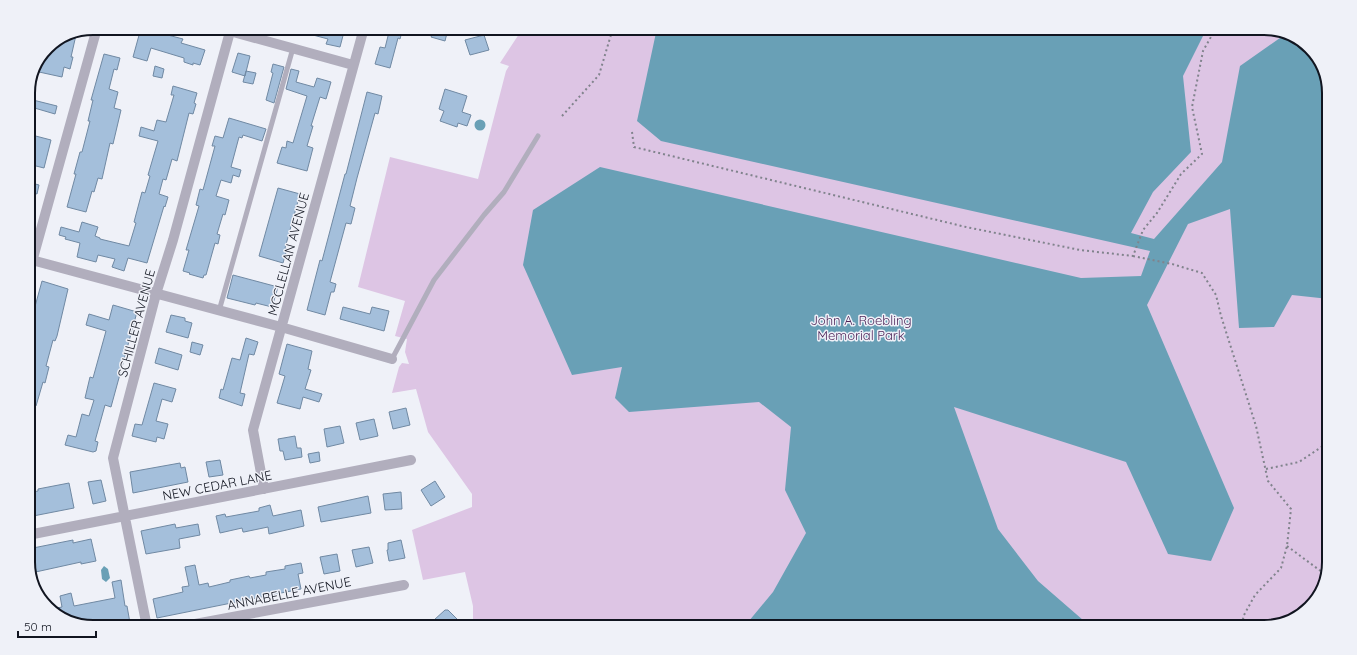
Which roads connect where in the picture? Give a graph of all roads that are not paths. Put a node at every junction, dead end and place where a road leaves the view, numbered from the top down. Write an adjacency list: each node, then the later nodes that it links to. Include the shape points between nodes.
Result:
1 (95, 35): 8 (street)
2 (229, 35): 10 (street, SCHILLER AVENUE)
3 (248, 35): 5 (street)
4 (362, 35): 6 (street, MCCLELLAN AVENUE)
5 (293, 48): 6 (street); 11 (lane)
6 (353, 65): 12 (street, MCCLELLAN AVENUE)
7 (538, 136): 13 (lane, via 504,192 434,280)
8 (35, 243)
9 (35, 261): 10 (street)
10 (156, 294): 11 (street); 16 (street, SCHILLER AVENUE, via 113,458)
11 (219, 311): 12 (street)
12 (281, 328): 13 (street); 15 (street, MCCLELLAN AVENUE, via 253,430)
13 (392, 359)
14 (411, 460): 15 (street, NEW CEDAR LANE)
15 (264, 489): 16 (street, NEW CEDAR LANE)
16 (125, 517): 17 (street, NEW CEDAR LANE); 19 (street, SCHILLER AVENUE)
17 (35, 534)
18 (404, 585): 20 (street, ANNABELLE AVENUE)
19 (146, 620)
20 (216, 620)

